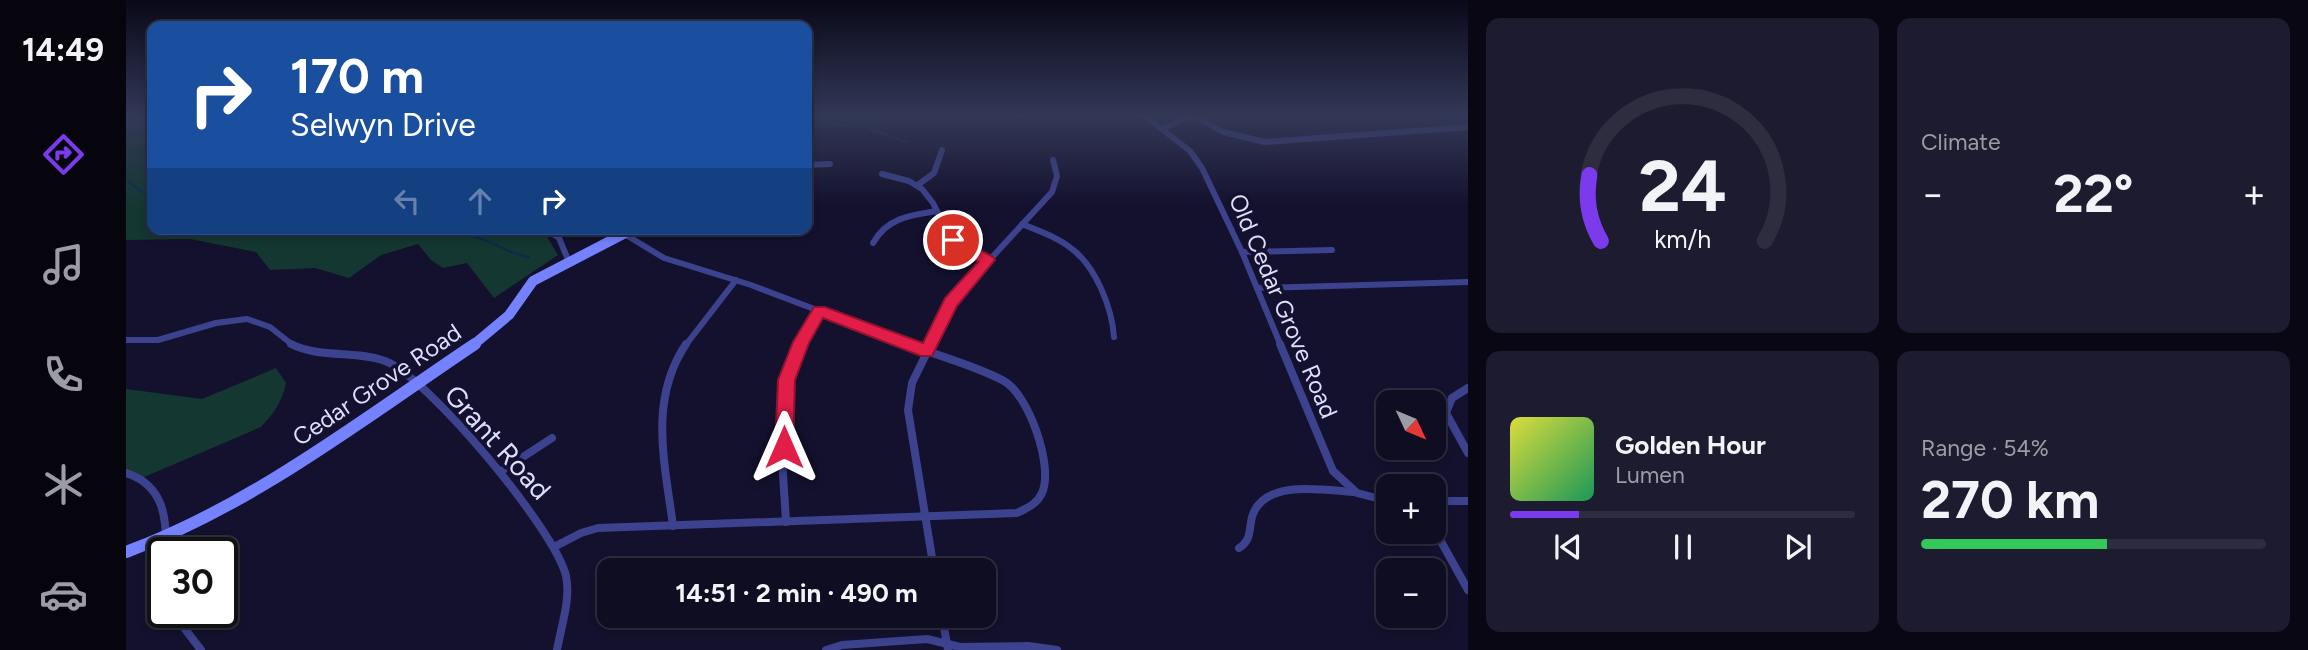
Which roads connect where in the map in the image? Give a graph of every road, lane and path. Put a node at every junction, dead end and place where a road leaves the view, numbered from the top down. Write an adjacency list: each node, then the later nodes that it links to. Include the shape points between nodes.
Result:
1 (1184, 146): 15 (street, Old Cedar Grove Road, via 1202,167)
2 (942, 150): 7 (street, via 938,167)
3 (1053, 160): 9 (street, via 1056,184)
4 (831, 164): 5 (street)
5 (812, 165)
6 (882, 174): 7 (street)
7 (919, 184): 8 (street)
8 (937, 211): 13 (street, via 894,219 878,231); 16 (street, via 953,240)
9 (1022, 224): 16 (street); 22 (street, via 1064,244 1086,263 1115,323)
10 (554, 235): 17 (street)
11 (623, 235): 17 (street, Cedar Grove Road)
12 (633, 235): 18 (street, via 664,258)
13 (873, 243)
14 (1332, 250): 15 (street)
15 (1242, 252): 20 (street, Old Cedar Grove Road)
16 (988, 260): 24 (street, via 951,302)
17 (569, 262): 25 (street, Cedar Grove Road, via 533,281 497,329)
18 (736, 280): 21 (street); 37 (street, via 676,361 664,389 660,416)
19 (1468, 282): 20 (street)
20 (1257, 288): 31 (street, Old Cedar Grove Road, via 1333,471)
21 (820, 311): 24 (street); 36 (street, via 801,342 787,380 783,422)
22 (1114, 337)
23 (126, 340): 25 (street, Grant Road, via 159,342 249,319 280,334 287,343 384,360)
24 (927, 351): 35 (street, via 912,383 908,411); 35 (street, via 995,377 1019,392 1030,410 1046,481 1039,499 1017,513)
25 (417, 385): 29 (street, Grant Road); 38 (street, Cedar Grove Road, via 278,477)
26 (1468, 388): 28 (street, via 1452,398 1446,413)
27 (552, 438): 29 (street)
28 (1468, 453)
29 (500, 472): 41 (street, Grant Road)
30 (126, 473): 38 (street, via 142,478 153,490 168,521)
31 (1353, 492): 32 (street); 42 (street, via 1291,491 1268,496 1255,508 1251,536)
32 (1376, 500)
33 (1446, 501): 34 (street)
34 (1468, 501)
35 (925, 518): 36 (street); 44 (street)
36 (786, 522): 37 (street)
37 (673, 526): 41 (street, via 598,528)
38 (167, 537)
39 (147, 544): 43 (street, Cedar Grove Road)
40 (1442, 544): 45 (street)
41 (554, 547): 50 (street, Grant Road, via 566,577)
42 (1239, 548)
43 (126, 552)
44 (932, 558)
45 (1468, 590)
46 (185, 628): 49 (street)
47 (944, 628): 48 (street)
48 (947, 647): 51 (street, via 927,639); 52 (street)
49 (201, 650)
50 (557, 650)
51 (826, 650)
52 (1057, 650)

